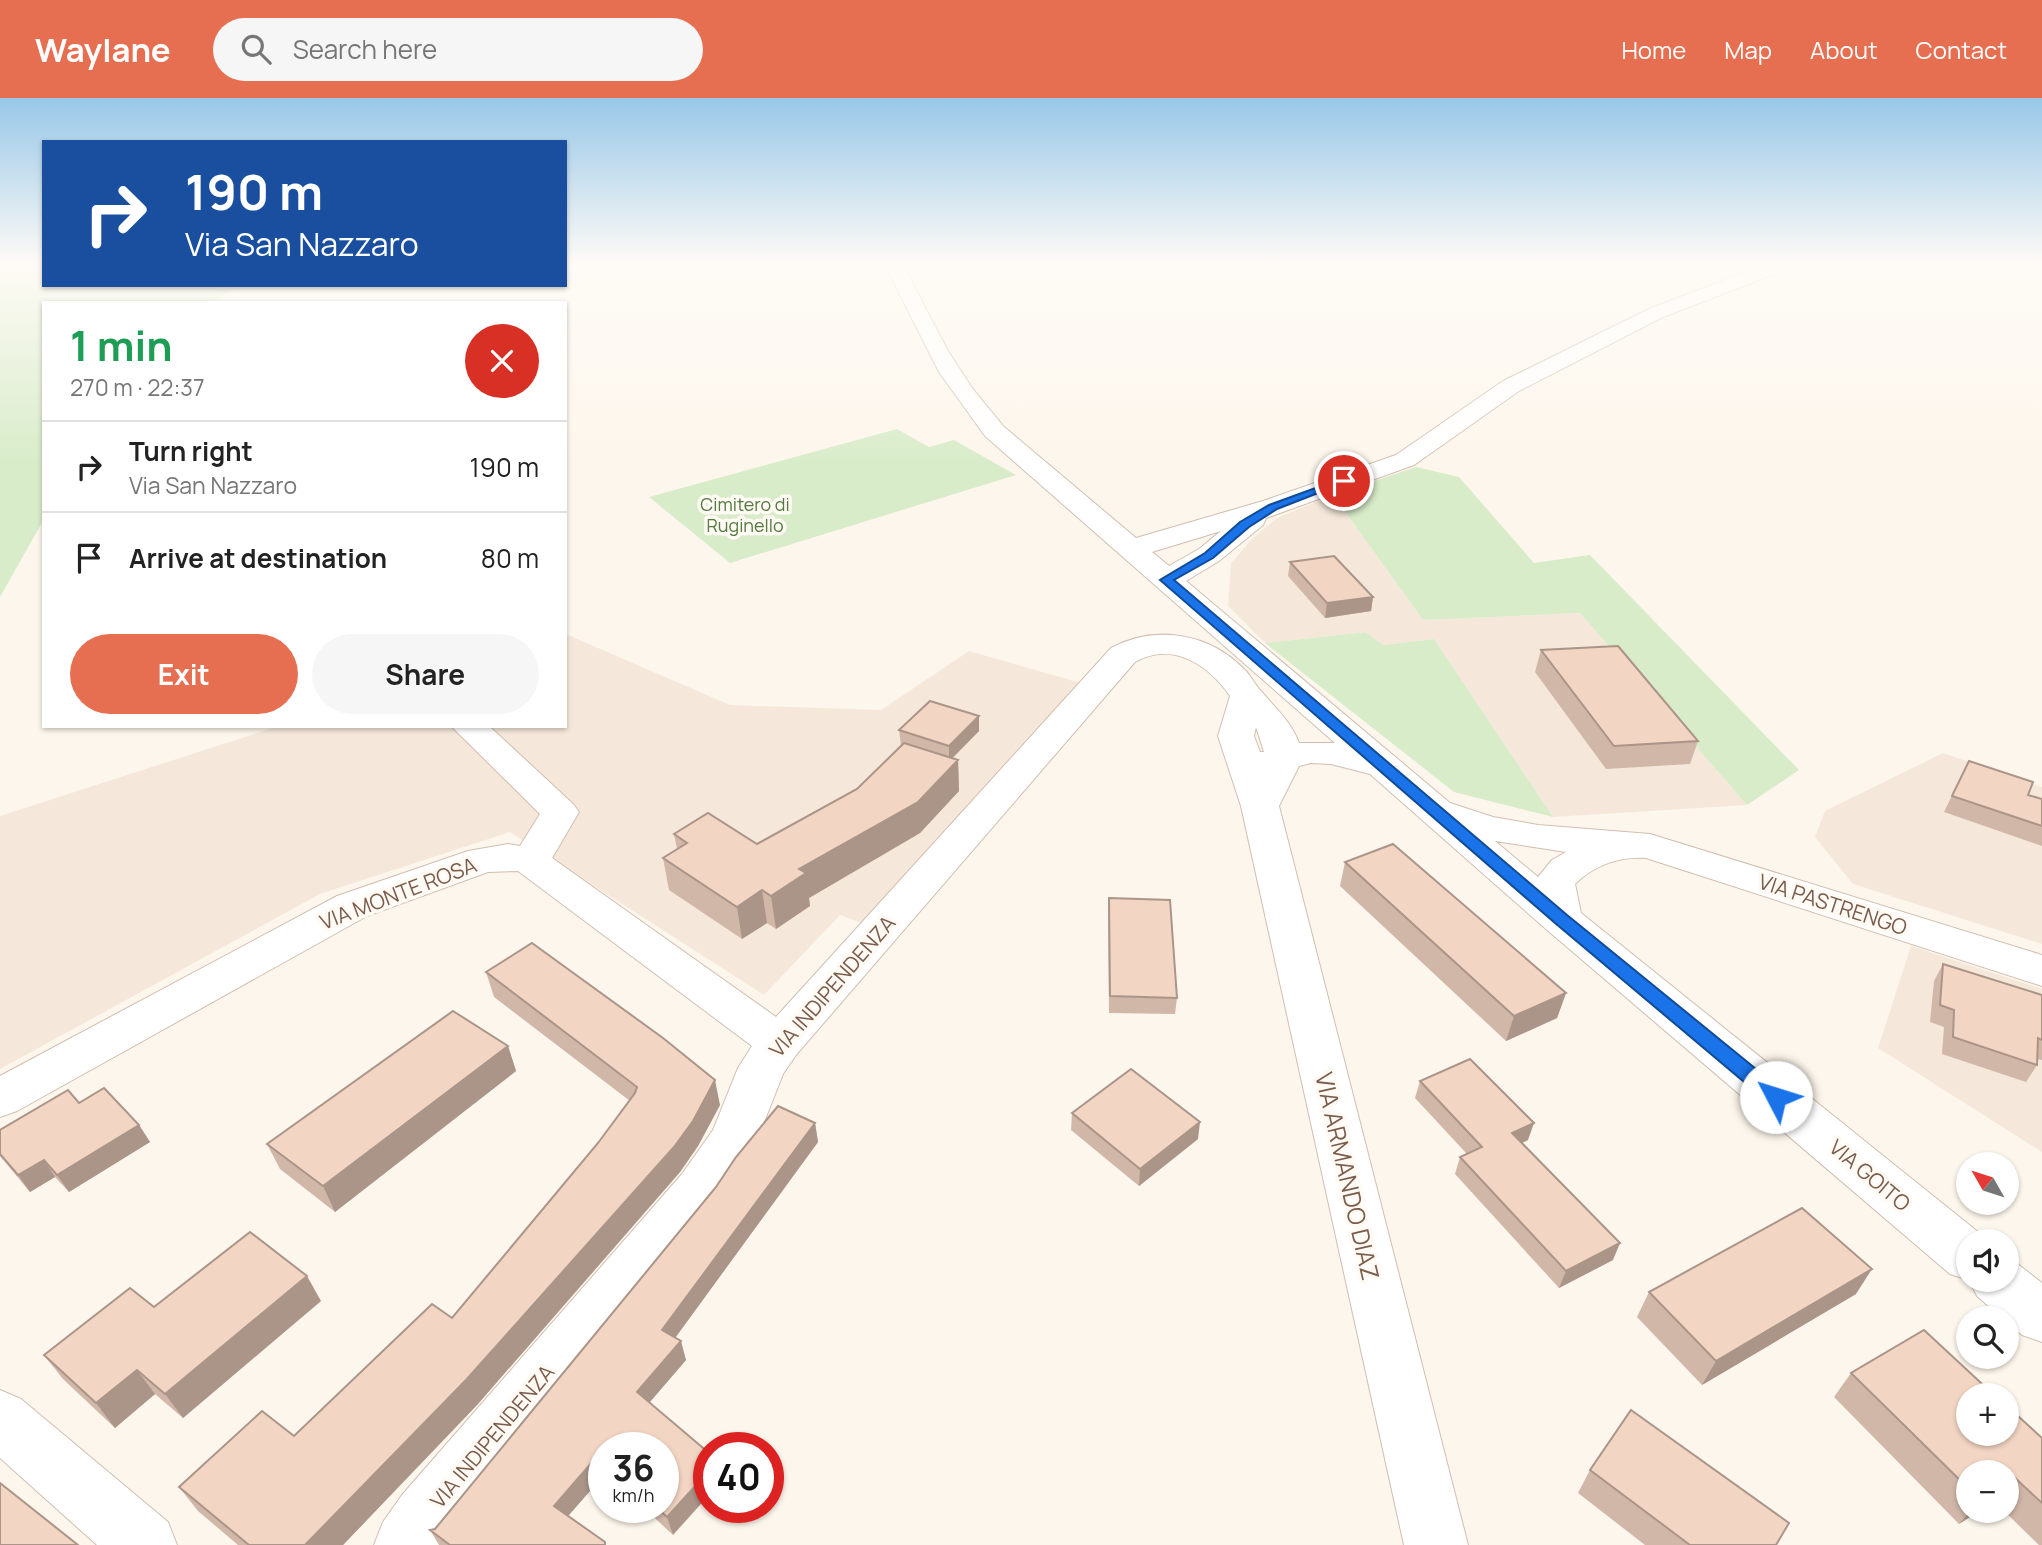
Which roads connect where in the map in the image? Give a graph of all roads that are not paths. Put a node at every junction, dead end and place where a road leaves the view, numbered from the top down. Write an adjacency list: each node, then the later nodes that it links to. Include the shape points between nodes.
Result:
1 (927, 331): 5 (street, VIA GOITO, via 949,373 994,431)
2 (1621, 331): 3 (street, via 1511,386 1405,460)
3 (1273, 507): 4 (street); 6 (street)
4 (1179, 534): 5 (street); 6 (street)
5 (1130, 549): 7 (street, VIA GOITO)
6 (1209, 555): 7 (street)
7 (1166, 580): 8 (street, VIA GOITO)
8 (1295, 689): 9 (street); 10 (street, VIA GOITO)
9 (1247, 696): 12 (street, VIA INDIPENDENZA, via 1265,714 1282,749); 13 (street, VIA ARMANDO DIAZ, via 1236,736); 21 (street, VIA INDIPENDENZA, via 1221,665 1195,649 1152,644 1123,655)
10 (1322, 712): 12 (street, via 1319,734); 14 (street, VIA GOITO)
11 (470, 728): 18 (street, via 560,812)
12 (1292, 757): 13 (street, via 1254,763); 14 (street, via 1333,754); 15 (street)
13 (1244, 759): 15 (street, VIA ARMANDO DIAZ)
14 (1384, 767): 16 (street, VIA GOITO)
15 (1260, 806): 29 (street, VIA ARMANDO DIAZ)
16 (1430, 806): 17 (street, VIA PASTRENGO, via 1484,827); 19 (street, VIA GOITO)
17 (1623, 845): 19 (street, VIA PASTRENGO, via 1563,869 1554,883); 20 (street, VIA PASTRENGO, via 1650,846)
18 (530, 861): 21 (street); 22 (street, VIA MONTE ROSA, via 508,857 482,860 352,906)
19 (1561, 919): 23 (street, VIA GOITO)
20 (2042, 971)
21 (780, 1043): 28 (street, VIA INDIPENDENZA, via 762,1068 734,1139 700,1189 424,1517)
22 (0, 1098)
23 (1956, 1246)
24 (2012, 1292): 25 (street)
25 (2042, 1317)
26 (0, 1419): 27 (street)
27 (145, 1545)
28 (407, 1545)
29 (1436, 1545)

